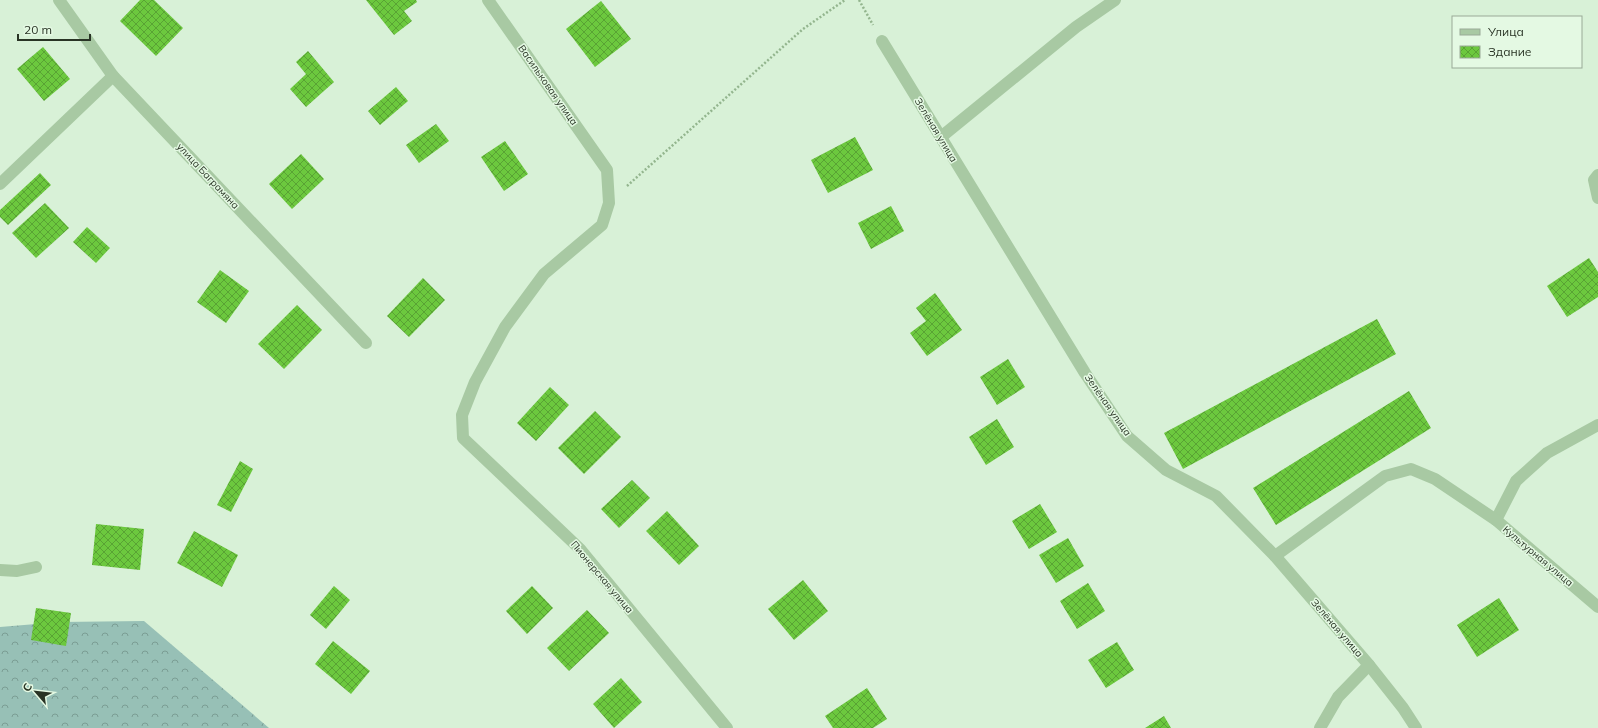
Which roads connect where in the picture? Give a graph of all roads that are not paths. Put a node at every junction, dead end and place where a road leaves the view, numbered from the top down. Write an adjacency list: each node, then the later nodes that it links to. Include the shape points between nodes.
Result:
1 (59, 0): 5 (street, улица Баграмяна)
2 (488, 0): 12 (street, Васильковая улица, via 607,170 609,203 602,226 544,274 505,327 475,382 462,414)
3 (1115, 0): 6 (street, via 1076,27)
4 (882, 41): 6 (street, Зелёная улица)
5 (113, 76): 8 (street); 10 (street, улица Баграмяна)
6 (941, 137): 14 (street, Зелёная улица, via 1085,373 1127,436 1166,470 1216,496)
7 (1598, 175): 9 (street, via 1594,180)
8 (0, 184)
9 (1598, 198)
10 (366, 343)
11 (1598, 425): 13 (street, Культурная улица, via 1547,453 1516,482)
12 (463, 438): 19 (street, Пионерская улица, via 580,549)
13 (1496, 520): 14 (street, via 1435,479 1411,469 1385,476); 17 (street, Культурная улица)
14 (1275, 556): 18 (street, Зелёная улица)
15 (36, 567): 16 (street, via 17,571)
16 (0, 570)
17 (1598, 608)
18 (1369, 665): 20 (street, Зелёная улица, via 1338,697); 21 (street)
19 (727, 728)
20 (1320, 728)
21 (1416, 728)

